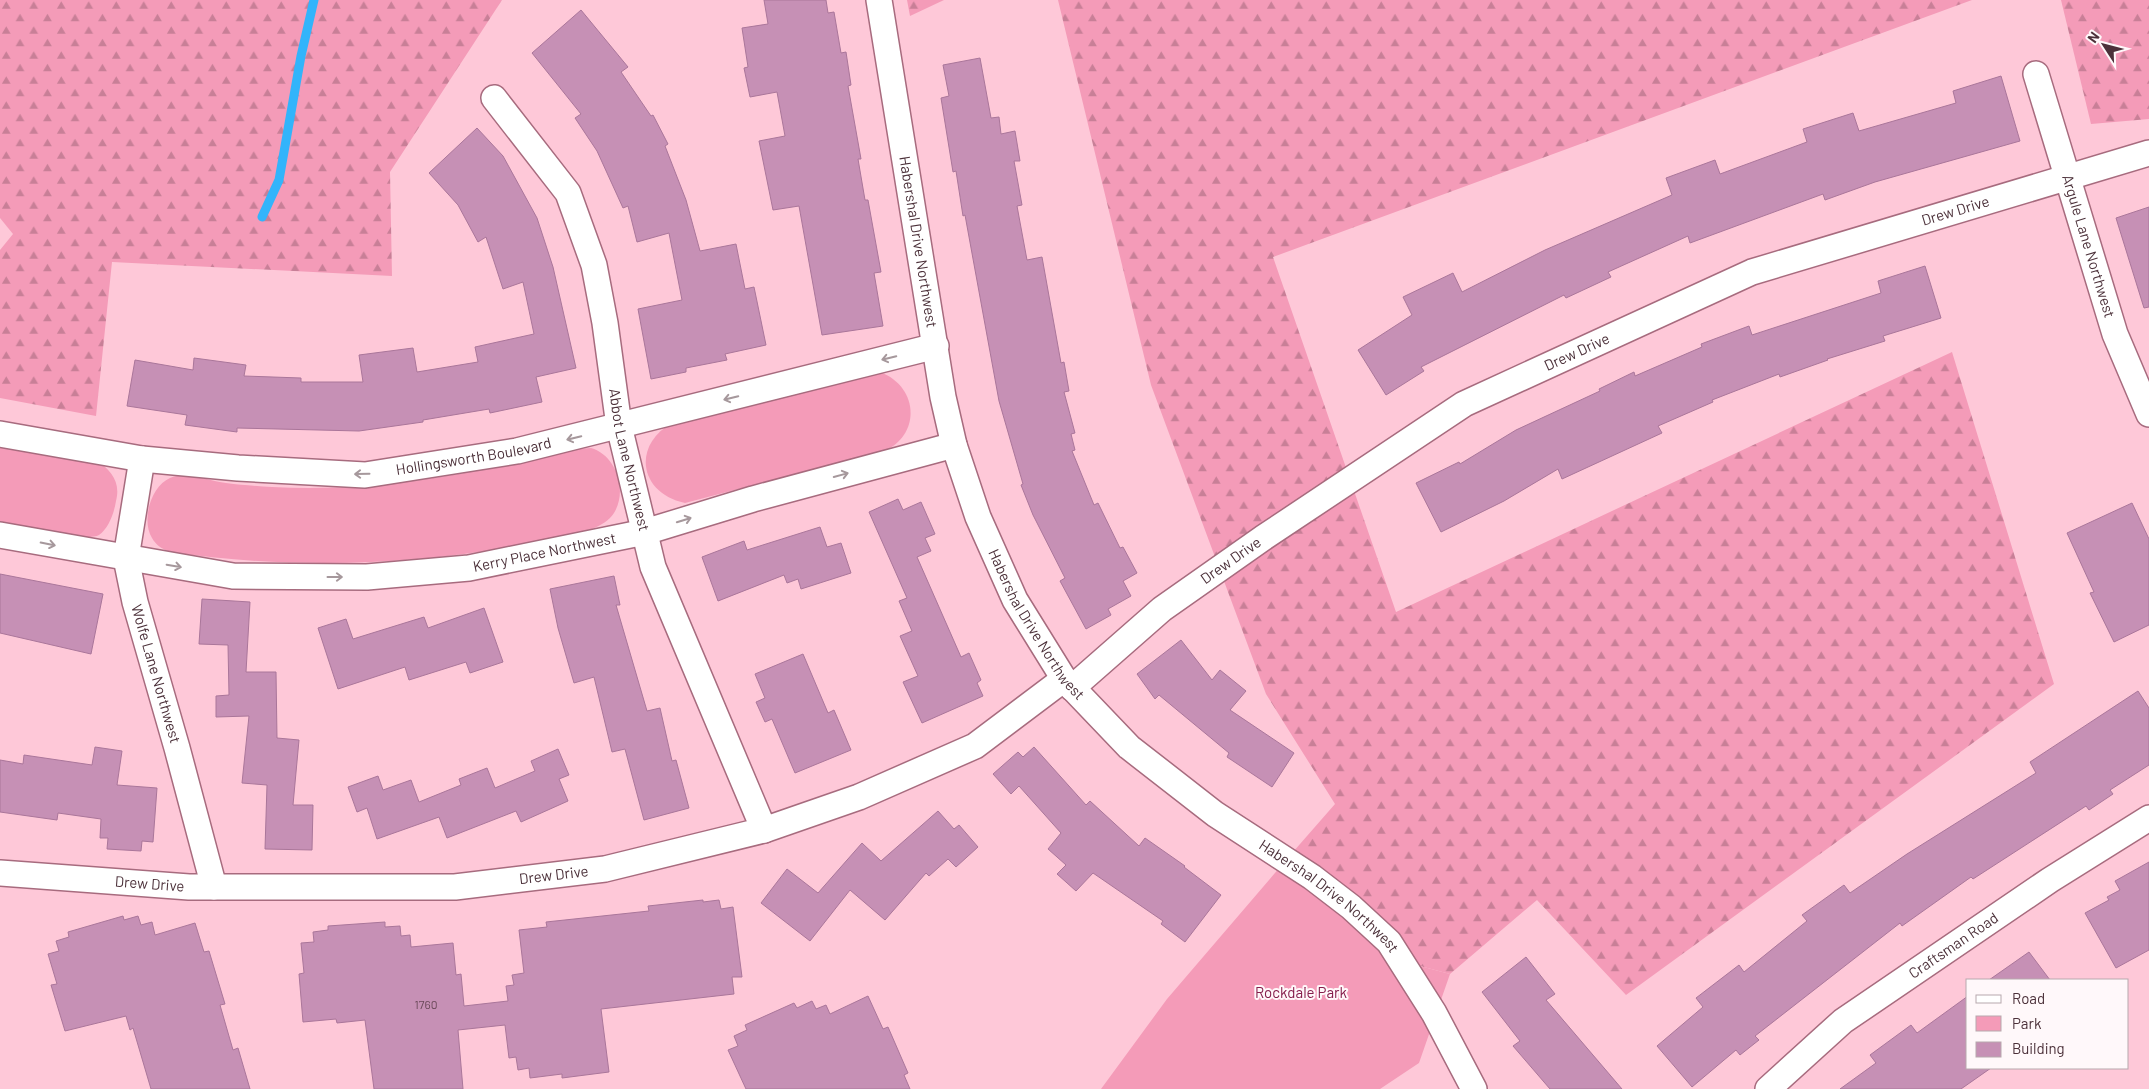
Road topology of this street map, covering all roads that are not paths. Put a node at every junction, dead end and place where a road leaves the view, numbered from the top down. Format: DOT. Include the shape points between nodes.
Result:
graph roads {
  1 [pos="879,0"];
  2 [pos="2036,74"];
  3 [pos="494,98"];
  4 [pos="2149,153"];
  5 [pos="2066,178"];
  6 [pos="936,346"];
  7 [pos="2149,414"];
  8 [pos="619,426"];
  9 [pos="0,434"];
  10 [pos="954,445"];
  11 [pos="142,459"];
  12 [pos="645,532"];
  13 [pos="0,535"];
  14 [pos="126,558"];
  15 [pos="1068,683"];
  16 [pos="2149,818"];
  17 [pos="764,830"];
  18 [pos="0,873"];
  19 [pos="214,887"];
  20 [pos="1474,1089"];
  21 [pos="1768,1089"];
  1 -- 6 [label="street, Habershal Drive Northwest"];
  2 -- 5 [label="street, Argule Lane Northwest"];
  3 -- 8 [label="street, Abbot Lane Northwest" via="568,192 594,265"];
  4 -- 5 [label="street, Drew Drive"];
  5 -- 7 [label="street, Argule Lane Northwest" via="2115,334"];
  5 -- 15 [label="street, Drew Drive" via="1752,272 1464,404 1162,609"];
  6 -- 8 [label="street, Hollingsworth Boulevard, one-way"];
  6 -- 10 [label="street, Habershal Drive Northwest"];
  8 -- 11 [label="street, Hollingsworth Boulevard, one-way" via="517,451 365,475"];
  8 -- 12 [label="street, Abbot Lane Northwest"];
  9 -- 11 [label="street, Hollingsworth Boulevard"];
  12 -- 10 [label="street, Kerry Place Northwest, one-way"];
  10 -- 15 [label="street, Habershal Drive Northwest" via="978,517 1016,600"];
  11 -- 14 [label="street, Wolfe Lane Northwest"];
  14 -- 12 [label="street, Kerry Place Northwest, one-way" via="233,576 367,577 469,568"];
  12 -- 17 [label="street, Abbot Lane Northwest" via="652,567"];
  13 -- 14 [label="street, Kerry Place Northwest, one-way"];
  14 -- 19 [label="street, Wolfe Lane Northwest" via="135,602"];
  15 -- 17 [label="street, Drew Drive" via="975,746 859,797"];
  15 -- 20 [label="street, Habershal Drive Northwest" via="1129,747 1216,814 1312,877 1389,942 1434,1013"];
  16 -- 21 [label="street, Craftsman Road" via="2050,880 1843,1021"];
  17 -- 19 [label="street, Drew Drive" via="605,869 455,887"];
  18 -- 19 [label="street, Drew Drive"];
}
